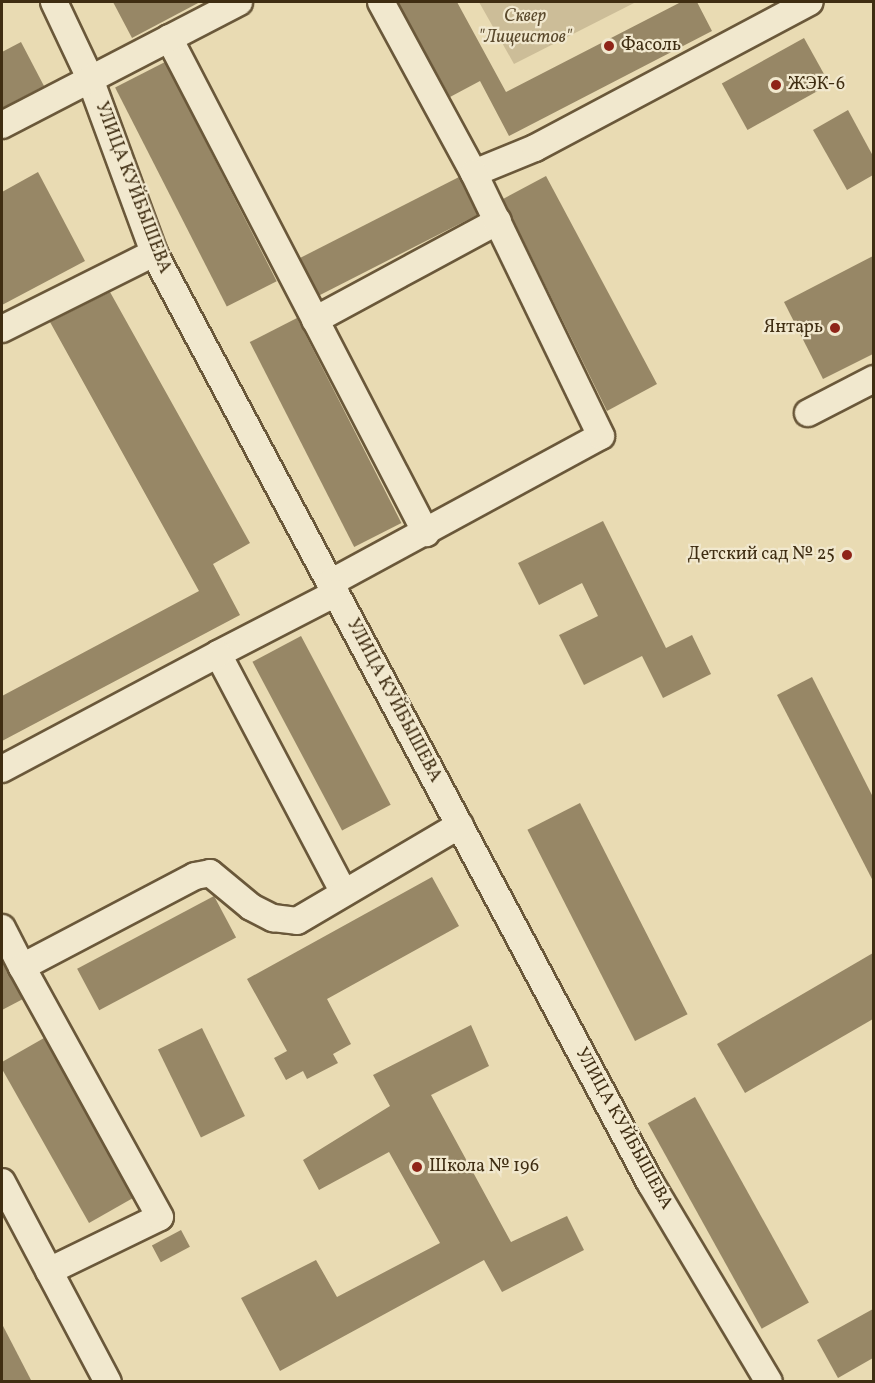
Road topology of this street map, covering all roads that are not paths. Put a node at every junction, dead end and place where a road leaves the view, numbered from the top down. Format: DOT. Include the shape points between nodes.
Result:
graph roads {
  1 [pos="54,2"];
  2 [pos="239,2"];
  3 [pos="381,2"];
  4 [pos="810,2"];
  5 [pos="169,38"];
  6 [pos="89,76"];
  7 [pos="2,125"];
  8 [pos="474,173"];
  9 [pos="498,221"];
  10 [pos="154,253"];
  11 [pos="315,320"];
  12 [pos="2,329"];
  13 [pos="873,379"];
  14 [pos="808,413"];
  15 [pos="426,533"];
  16 [pos="333,588"];
  17 [pos="218,654"];
  18 [pos="2,769"];
  19 [pos="460,825"];
  20 [pos="344,893"];
  21 [pos="2,928"];
  22 [pos="22,967"];
  23 [pos="2,1182"];
  24 [pos="49,1271"];
  25 [pos="108,1382"];
  26 [pos="769,1382"];
  1 -- 6 [label="street, УЛИЦА КУЙБЫШЕВА"];
  2 -- 5 [label="street"];
  3 -- 8 [label="street"];
  4 -- 8 [label="street" via="535,148"];
  5 -- 6 [label="street"];
  5 -- 11 [label="street"];
  6 -- 7 [label="street"];
  6 -- 10 [label="street, УЛИЦА КУЙБЫШЕВА"];
  8 -- 9 [label="street"];
  9 -- 11 [label="street"];
  9 -- 15 [label="street" via="601,436"];
  10 -- 12 [label="street"];
  10 -- 16 [label="street, УЛИЦА КУЙБЫШЕВА"];
  11 -- 15 [label="street"];
  13 -- 14 [label="street"];
  15 -- 16 [label="street"];
  16 -- 17 [label="street"];
  16 -- 19 [label="street, УЛИЦА КУЙБЫШЕВА"];
  17 -- 18 [label="street"];
  17 -- 20 [label="street"];
  19 -- 20 [label="street"];
  19 -- 26 [label="street, УЛИЦА КУЙБЫШЕВА" via="651,1184"];
  20 -- 22 [label="street" via="297,921 273,918 251,907 210,873 195,876"];
  21 -- 22 [label="street"];
  22 -- 24 [label="street" via="160,1217"];
  23 -- 24 [label="street"];
  24 -- 25 [label="street"];
}
